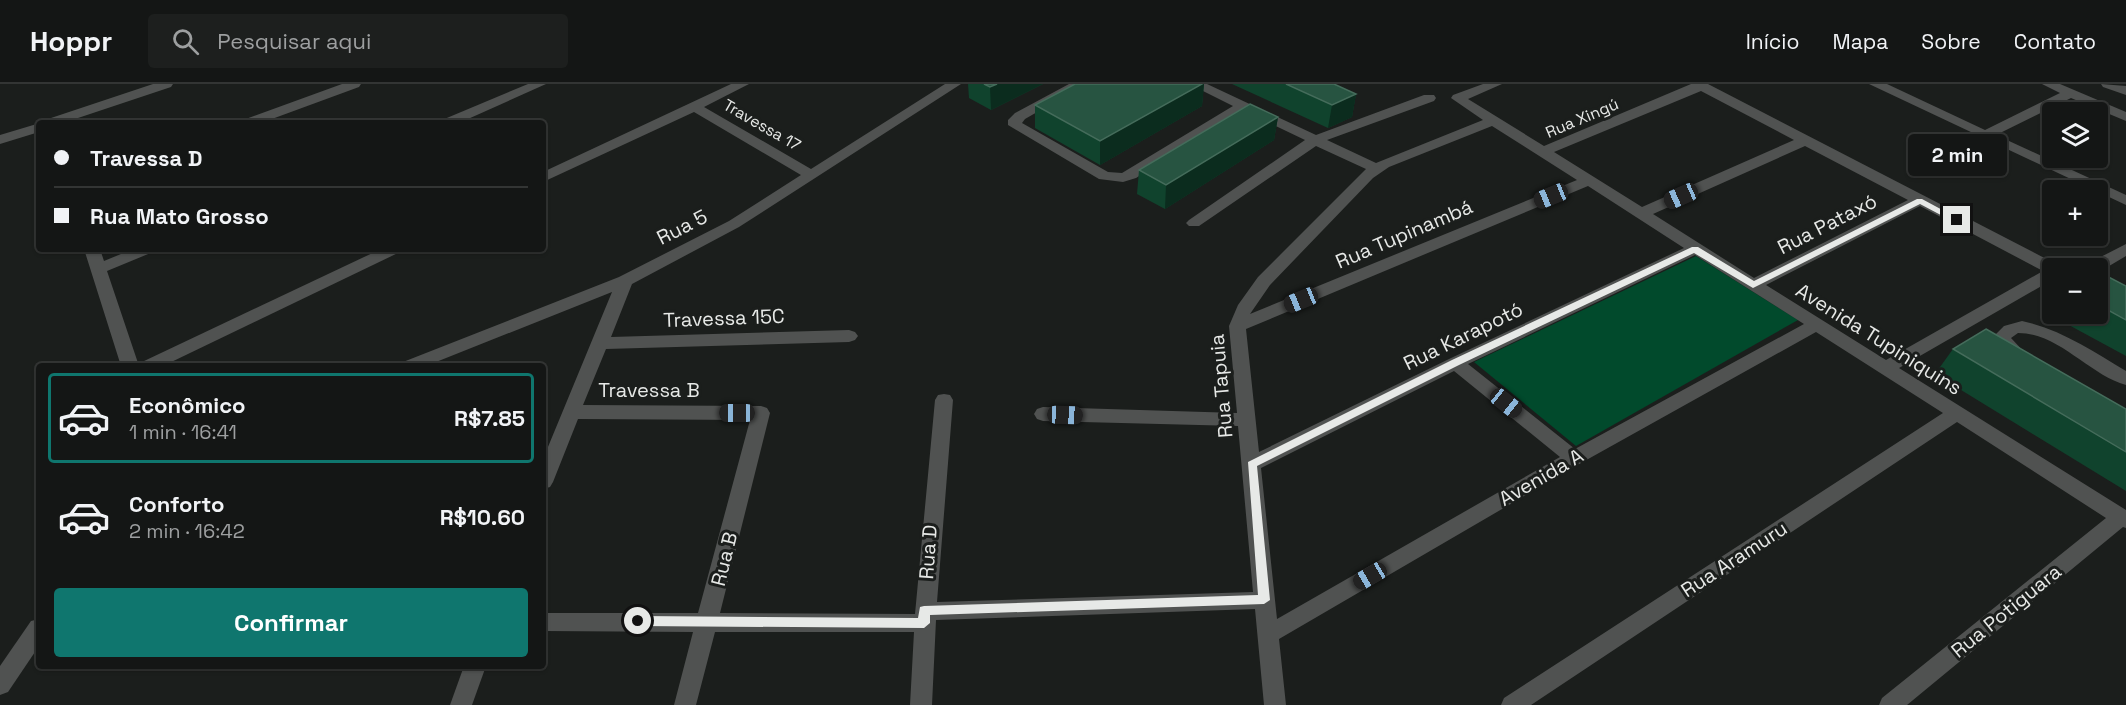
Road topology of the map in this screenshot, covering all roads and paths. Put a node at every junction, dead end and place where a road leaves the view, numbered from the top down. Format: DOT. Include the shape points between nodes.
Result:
graph roads {
  1 [pos="166,84"];
  2 [pos="354,84"];
  3 [pos="539,84"];
  4 [pos="742,84"];
  5 [pos="954,84"];
  6 [pos="1079,84"];
  7 [pos="1196,84"];
  8 [pos="1495,84"];
  9 [pos="1876,84"];
  10 [pos="2050,84"];
  11 [pos="2108,84"];
  12 [pos="1699,85"];
  13 [pos="2126,91"];
  14 [pos="2071,93"];
  15 [pos="1429,98"];
  16 [pos="1243,106"];
  17 [pos="695,107"];
  18 [pos="2126,117"];
  19 [pos="59,120"];
  20 [pos="256,120"];
  21 [pos="454,120"];
  22 [pos="1492,121"];
  23 [pos="36,128"];
  24 [pos="1985,135"];
  25 [pos="0,140"];
  26 [pos="1315,140"];
  27 [pos="1806,140"];
  28 [pos="1542,152"];
  29 [pos="1373,167"];
  30 [pos="811,174"];
  31 [pos="546,177"];
  32 [pos="1588,181"];
  33 [pos="1920,200"];
  34 [pos="2126,201"];
  35 [pos="1640,214"];
  36 [pos="1194,223"];
  37 [pos="1695,249"];
  38 [pos="2126,249"];
  39 [pos="93,252"];
  40 [pos="140,252"];
  41 [pos="388,252"];
  42 [pos="2108,259"];
  43 [pos="2042,267"];
  44 [pos="99,269"];
  45 [pos="2042,278"];
  46 [pos="625,281"];
  47 [pos="1753,285"];
  48 [pos="1816,325"];
  49 [pos="1237,326"];
  50 [pos="849,336"];
  51 [pos="600,343"];
  52 [pos="129,363"];
  53 [pos="154,363"];
  54 [pos="417,363"];
  55 [pos="1455,363"];
  56 [pos="2037,366"];
  57 [pos="1886,368"];
  58 [pos="2126,379"];
  59 [pos="944,400"];
  60 [pos="573,412"];
  61 [pos="761,413"];
  62 [pos="1957,413"];
  63 [pos="1042,414"];
  64 [pos="1246,420"];
  65 [pos="1574,458"];
  66 [pos="1251,464"];
  67 [pos="546,473"];
  68 [pos="2124,518"];
  69 [pos="1264,600"];
  70 [pos="924,617"];
  71 [pos="708,621"];
  72 [pos="546,622"];
  73 [pos="36,634"];
  74 [pos="1268,635"];
  75 [pos="474,669"];
  76 [pos="2,676"];
  77 [pos="461,705"];
  78 [pos="686,705"];
  79 [pos="921,705"];
  80 [pos="1275,705"];
  81 [pos="1512,705"];
  82 [pos="1890,705"];
  1 -- 19 [label="street"];
  2 -- 20 [label="street"];
  3 -- 21 [label="street"];
  4 -- 17 [label="street"];
  5 -- 30 [label="street, Rua 5"];
  6 -- 16 [label="street" via="1020,116 1015,125 1113,178 1131,175"];
  7 -- 16 [label="street"];
  8 -- 22 [label="street, Avenida Tupiniquins" via="1458,98"];
  9 -- 24 [label="street"];
  10 -- 14 [label="street"];
  11 -- 13 [label="street"];
  12 -- 27 [label="street"];
  12 -- 28 [label="street, Rua Xingú"];
  14 -- 18 [label="street"];
  14 -- 24 [label="street"];
  15 -- 26 [label="street"];
  16 -- 26 [label="street"];
  17 -- 30 [label="street, Travessa 17"];
  17 -- 31 [label="street"];
  22 -- 28 [label="street, Avenida Tupiniquins"];
  22 -- 29 [label="street, Rua Tapuia"];
  23 -- 25 [label="street"];
  24 -- 34 [label="street"];
  26 -- 29 [label="street"];
  26 -- 36 [label="street"];
  27 -- 33 [label="street"];
  27 -- 35 [label="street"];
  28 -- 32 [label="street, Avenida Tupiniquins"];
  29 -- 49 [label="street, Rua Tapuia" via="1264,281"];
  30 -- 46 [label="street, Rua 5" via="735,224"];
  32 -- 35 [label="street, Avenida Tupiniquins"];
  32 -- 49 [label="street, Rua Tupinambá"];
  33 -- 43 [label="street"];
  33 -- 47 [label="street, Rua Pataxó"];
  35 -- 37 [label="street, Avenida Tupiniquins"];
  37 -- 47 [label="street, Avenida Tupiniquins"];
  37 -- 55 [label="street, Rua Karapotó"];
  38 -- 42 [label="street"];
  39 -- 44 [label="street"];
  40 -- 44 [label="street"];
  41 -- 53 [label="street"];
  44 -- 52 [label="street"];
  45 -- 57 [label="street"];
  46 -- 51 [label="street"];
  46 -- 54 [label="street, Rua 5"];
  47 -- 48 [label="street, Avenida Tupiniquins"];
  48 -- 57 [label="street, Avenida Tupiniquins"];
  48 -- 65 [label="street, Avenida A"];
  49 -- 64 [label="street, Rua Tapuia"];
  50 -- 51 [label="street, Travessa 15C"];
  51 -- 60 [label="street"];
  55 -- 65 [label="street"];
  55 -- 66 [label="street, Rua Karapotó"];
  56 -- 58 [label="street" via="2005,345 2002,337 2007,331 2023,327 2041,332"];
  57 -- 62 [label="street, Avenida Tupiniquins"];
  59 -- 70 [label="street, Rua D"];
  60 -- 61 [label="street, Travessa B"];
  60 -- 67 [label="street"];
  61 -- 71 [label="street, Rua B"];
  62 -- 68 [label="street, Avenida Tupiniquins"];
  62 -- 81 [label="street, Rua Aramuru"];
  63 -- 64 [label="street"];
  64 -- 66 [label="street, Rua Tapuia"];
  65 -- 74 [label="street, Avenida A"];
  66 -- 69 [label="street, Rua Tapuia"];
  68 -- 82 [label="street, Rua Potiguara"];
  69 -- 70 [label="street"];
  69 -- 74 [label="street, Rua Tapuia"];
  70 -- 71 [label="street"];
  70 -- 79 [label="street, Rua D"];
  71 -- 72 [label="street"];
  71 -- 78 [label="street, Rua B"];
  73 -- 76 [label="street"];
  74 -- 80 [label="street, Rua Tapuia"];
  75 -- 77 [label="street"];
}
